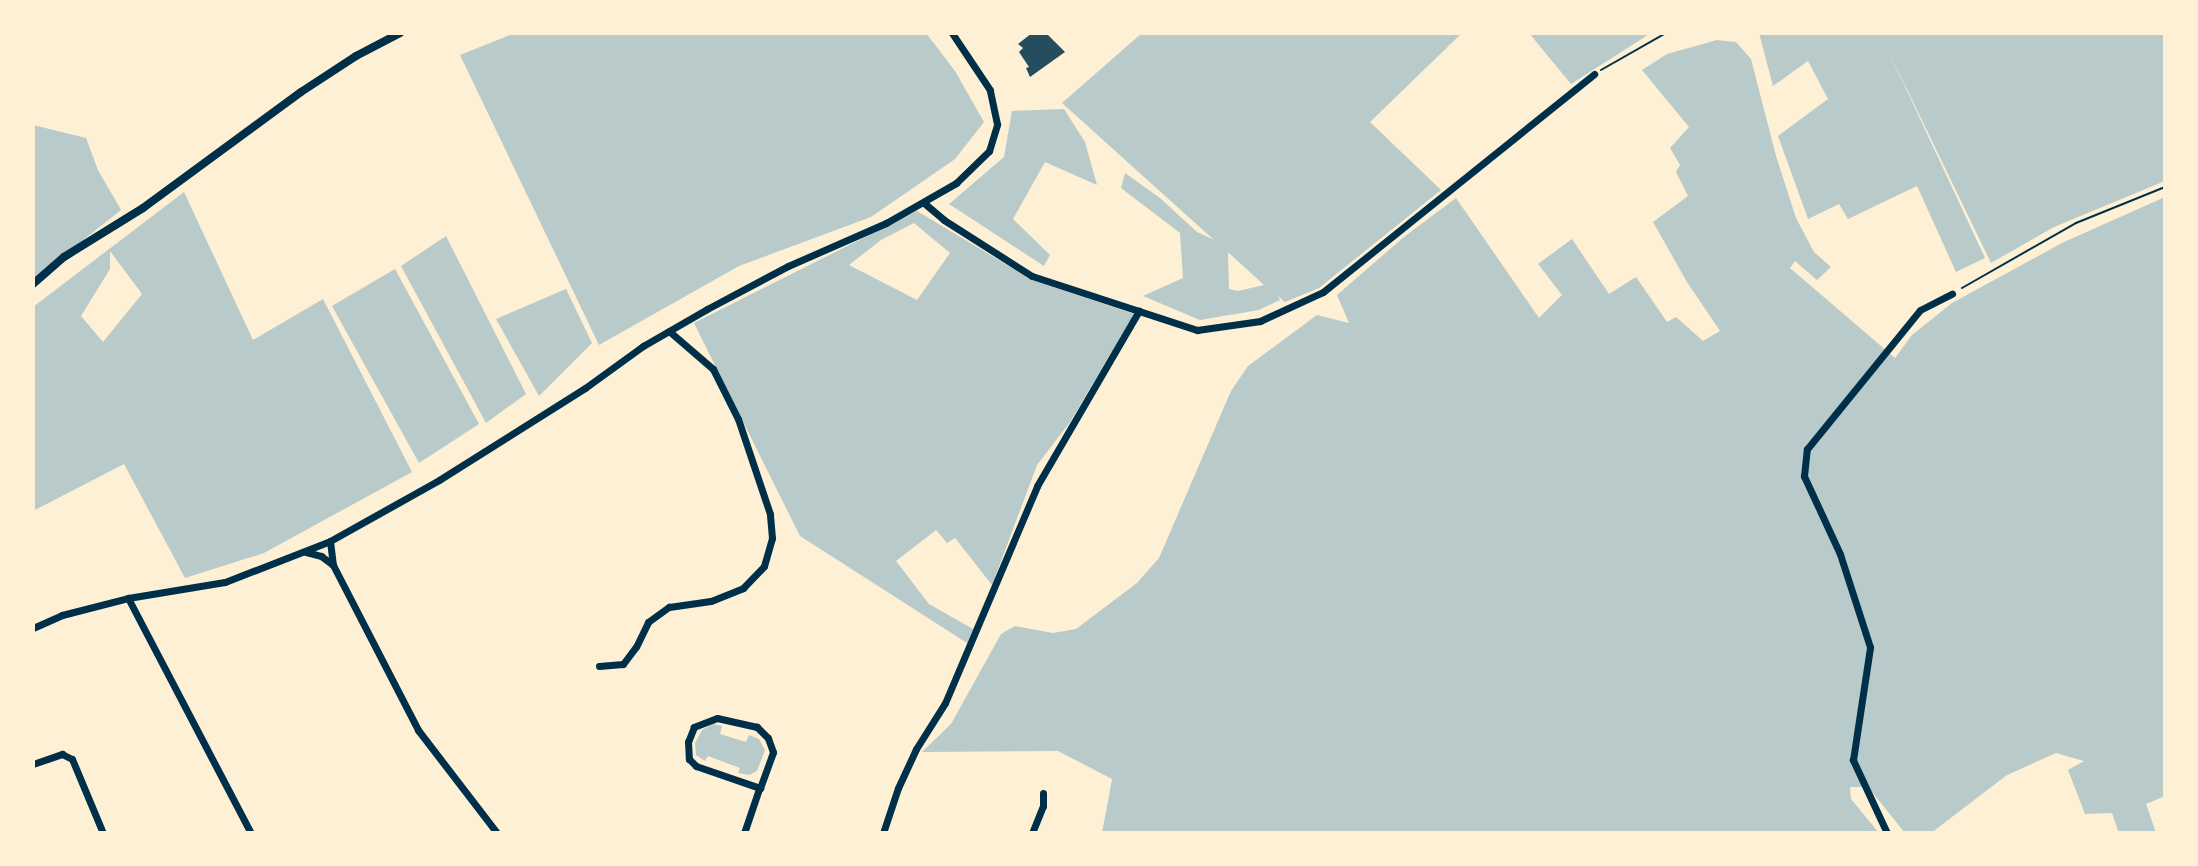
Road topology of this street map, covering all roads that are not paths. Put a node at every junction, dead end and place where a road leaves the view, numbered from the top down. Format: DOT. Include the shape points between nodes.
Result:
graph roads {
  1 [pos="400,33"];
  2 [pos="952,33"];
  3 [pos="1594,74"];
  4 [pos="924,203"];
  5 [pos="33,284"];
  6 [pos="1952,294"];
  7 [pos="1139,311"];
  8 [pos="669,331"];
  9 [pos="330,541"];
  10 [pos="305,552"];
  11 [pos="334,565"];
  12 [pos="128,598"];
  13 [pos="33,628"];
  14 [pos="599,666"];
  15 [pos="33,764"];
  16 [pos="760,788"];
  17 [pos="1043,793"];
  18 [pos="103,833"];
  19 [pos="251,833"];
  20 [pos="497,833"];
  21 [pos="744,833"];
  22 [pos="883,833"];
  23 [pos="1032,833"];
  24 [pos="1887,833"];
  1 -- 5 [label="street" via="301,92 143,208 64,257"];
  2 -- 4 [label="street" via="990,90 997,124 989,151 956,183"];
  3 -- 7 [label="street" via="1323,292 1260,321 1197,330"];
  4 -- 7 [label="street" via="1032,276"];
  4 -- 8 [label="street" via="788,266"];
  6 -- 24 [label="street" via="1920,310 1807,449 1804,476 1840,554 1870,647 1853,760"];
  7 -- 22 [label="street" via="1037,486 945,703 898,788"];
  8 -- 9 [label="street" via="451,473"];
  8 -- 14 [label="street" via="713,369 738,419 770,514 772,538 764,566 743,588 711,601 668,607 648,622 623,664"];
  9 -- 10 [label="street"];
  9 -- 11 [label="street"];
  10 -- 11 [label="street"];
  10 -- 12 [label="street" via="225,582"];
  11 -- 20 [label="street" via="418,730"];
  12 -- 13 [label="street" via="62,615"];
  12 -- 19 [label="street"];
  15 -- 18 [label="street" via="62,754 72,759"];
  16 -- 16 [label="street" via="773,752 757,727 717,718 694,727 688,742 689,759 696,766"];
  16 -- 21 [label="street"];
  17 -- 23 [label="street"];
}
